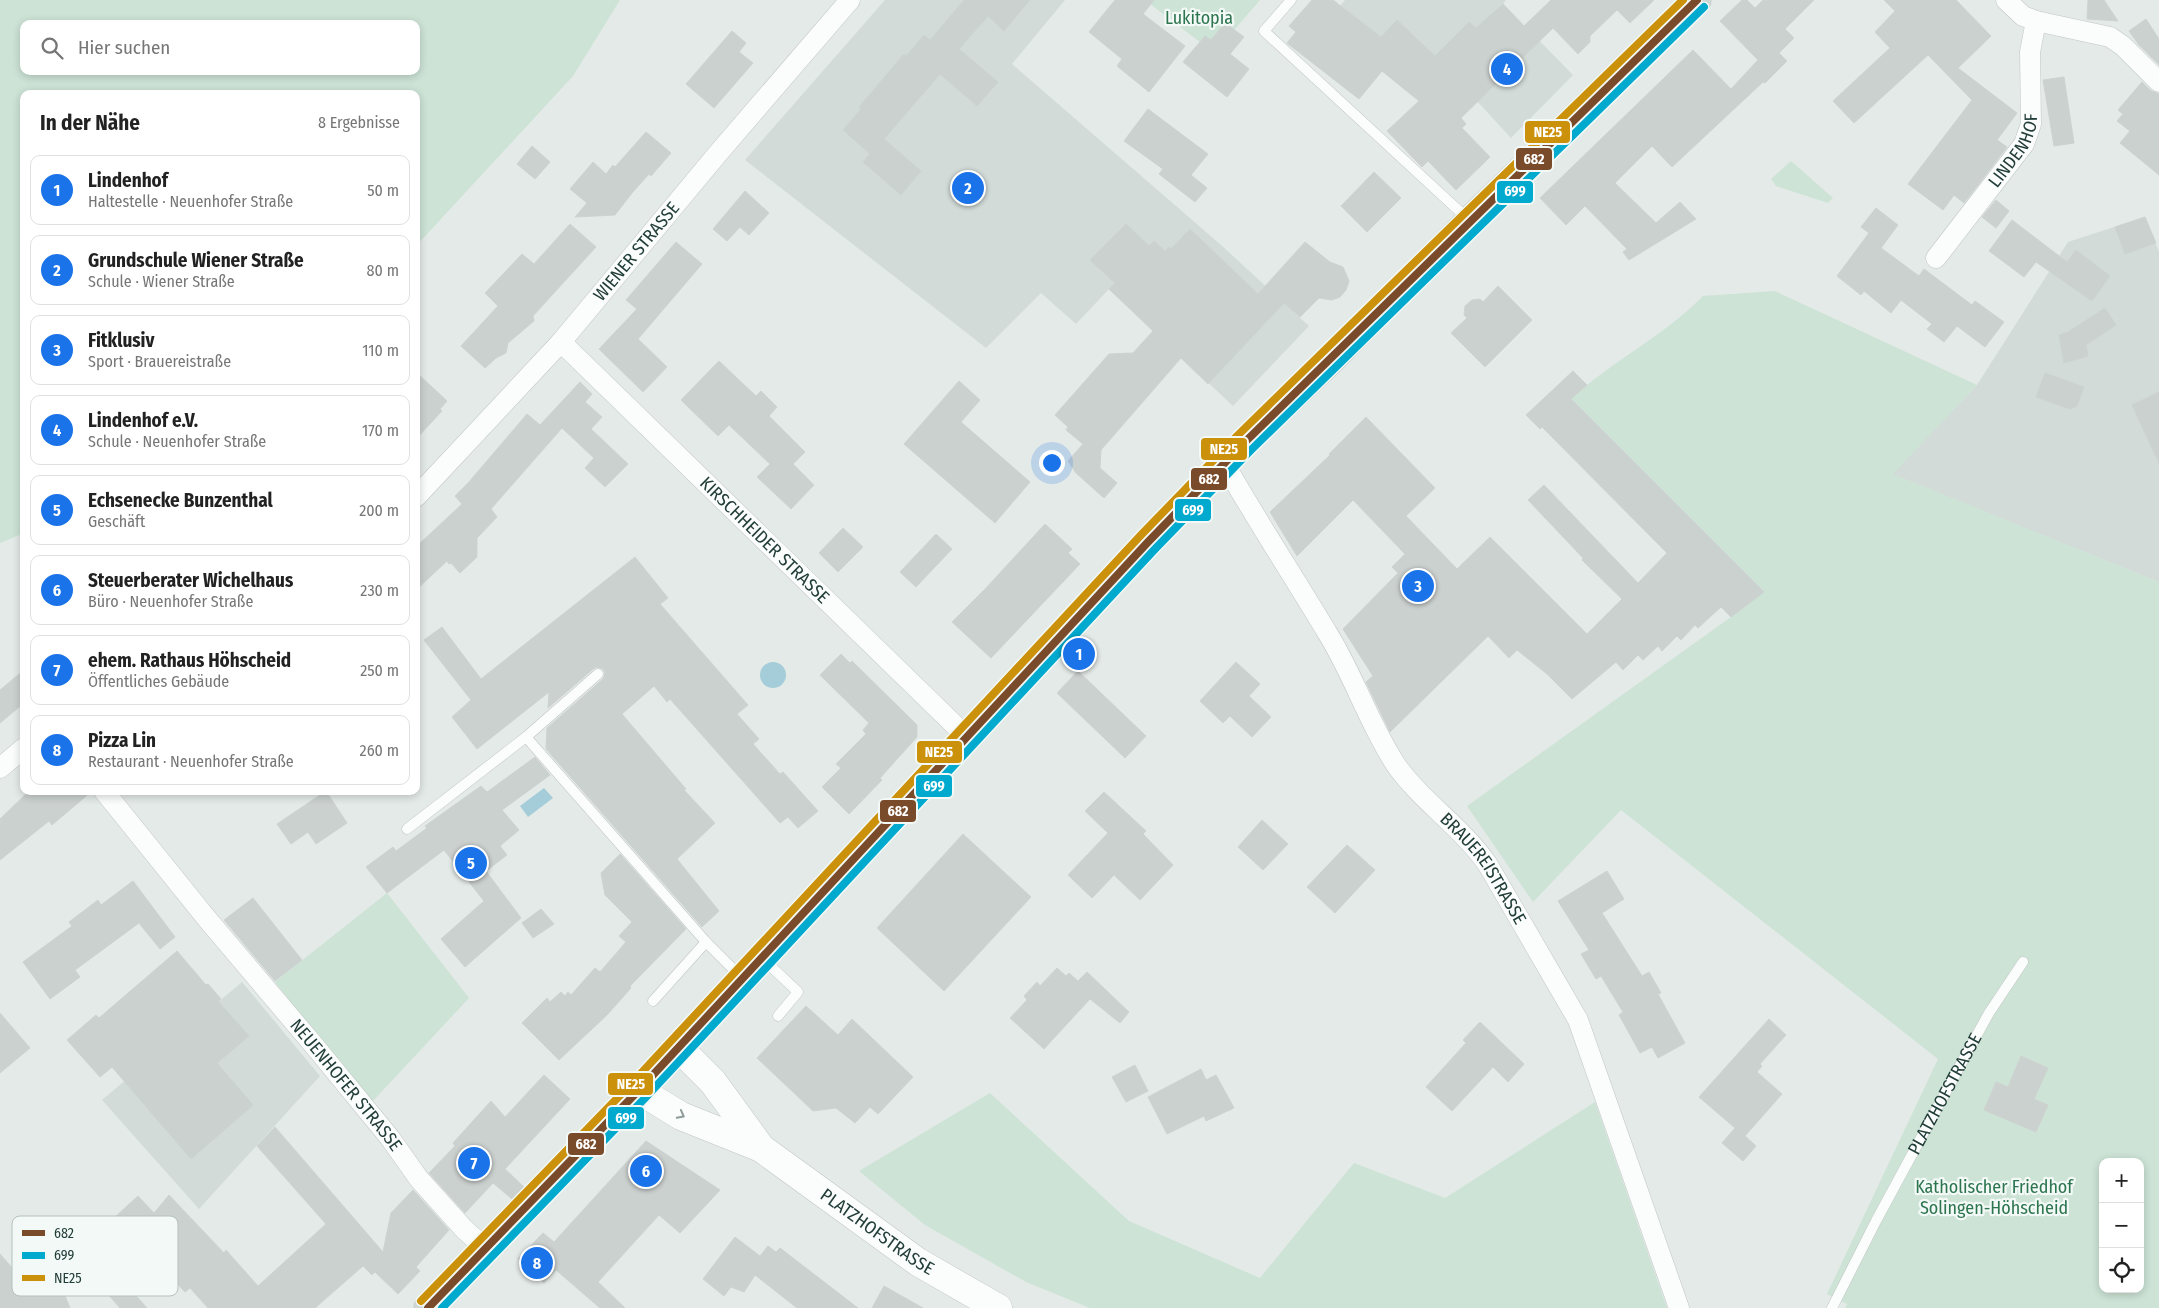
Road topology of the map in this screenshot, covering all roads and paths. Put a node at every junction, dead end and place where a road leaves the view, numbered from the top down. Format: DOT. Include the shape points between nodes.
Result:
graph roads {
  1 [pos="850,0"];
  2 [pos="1291,0"];
  3 [pos="1697,0"];
  4 [pos="2006,0"];
  5 [pos="2036,21"];
  6 [pos="2159,82"];
  7 [pos="1470,220"];
  8 [pos="1936,258"];
  9 [pos="561,342"];
  10 [pos="1224,463"];
  11 [pos="420,493"];
  12 [pos="598,674"];
  13 [pos="526,737"];
  14 [pos="967,737"];
  15 [pos="20,751"];
  16 [pos="0,768"];
  17 [pos="107,795"];
  18 [pos="407,829"];
  19 [pos="706,942"];
  20 [pos="761,957"];
  21 [pos="2023,962"];
  22 [pos="742,978"];
  23 [pos="653,1001"];
  24 [pos="778,1016"];
  25 [pos="678,1047"];
  26 [pos="639,1090"];
  27 [pos="761,1148"];
  28 [pos="486,1249"];
  29 [pos="428,1308"];
  30 [pos="998,1308"];
  31 [pos="1679,1308"];
  32 [pos="1832,1308"];
  1 -- 9 [label="street, WIENER STRASSE"];
  2 -- 7 [label="lane" via="1264,31"];
  3 -- 7 [label="main road"];
  4 -- 5 [label="street" via="2023,16"];
  5 -- 6 [label="street" via="2110,37"];
  5 -- 8 [label="street, LINDENHOF" via="2030,52 2031,124 2024,144"];
  7 -- 10 [label="main road"];
  9 -- 11 [label="street, WIENER STRASSE"];
  9 -- 14 [label="street, KIRSCHHEIDER STRASSE"];
  10 -- 14 [label="main road"];
  10 -- 31 [label="street, BRAUEREISTRASSE" via="1328,634 1397,765 1415,788 1474,845 1578,1020"];
  12 -- 13 [label="lane"];
  13 -- 18 [label="lane"];
  13 -- 19 [label="lane"];
  14 -- 20 [label="main road"];
  15 -- 16 [label="street"];
  17 -- 28 [label="street, NEUENHOFER STRASSE" via="390,1138 419,1179"];
  19 -- 22 [label="lane"];
  19 -- 23 [label="lane"];
  20 -- 22 [label="main road"];
  20 -- 24 [label="lane" via="798,992"];
  21 -- 32 [label="lane, PLATZHOFSTRASSE" via="1976,1035"];
  22 -- 25 [label="main road"];
  25 -- 26 [label="main road"];
  25 -- 27 [label="main road, PLATZHOFSTRASSE" via="713,1082"];
  26 -- 27 [label="main road, PLATZHOFSTRASSE, one-way" via="681,1116"];
  26 -- 28 [label="main road"];
  27 -- 30 [label="main road, PLATZHOFSTRASSE" via="918,1262"];
  28 -- 29 [label="main road"];
}
